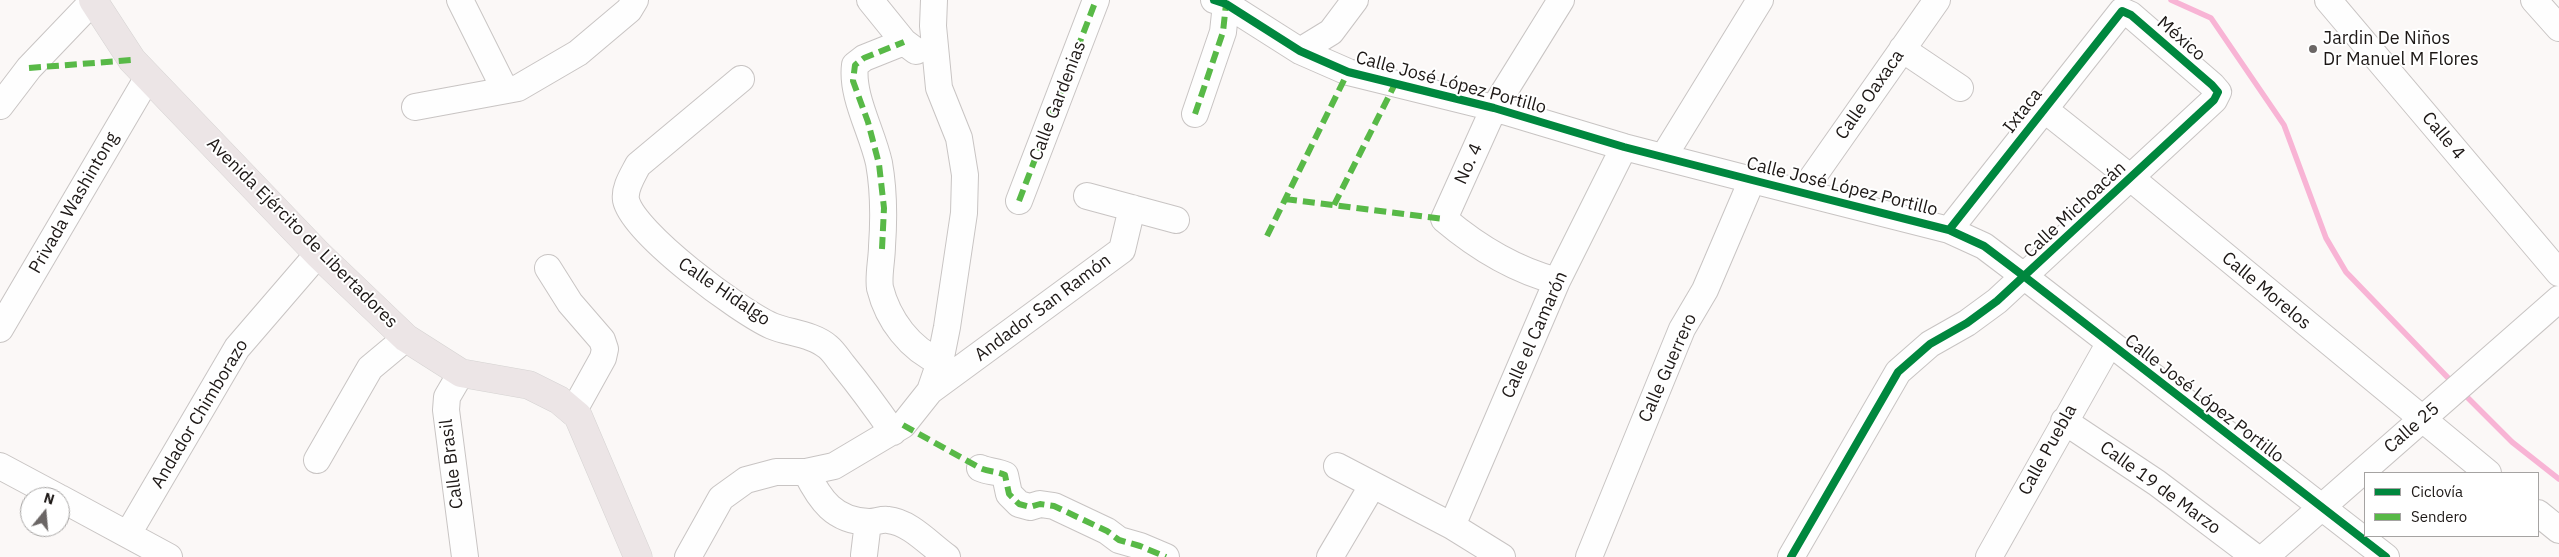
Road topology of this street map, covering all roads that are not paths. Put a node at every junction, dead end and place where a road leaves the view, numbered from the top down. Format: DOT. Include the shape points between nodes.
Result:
graph roads {
  1 [pos="94,0"];
  2 [pos="460,0"];
  3 [pos="635,0"];
  4 [pos="870,0"];
  5 [pos="934,0"];
  6 [pos="1096,0"];
  7 [pos="1355,0"];
  8 [pos="1561,0"];
  9 [pos="1760,0"];
  10 [pos="1937,0"];
  11 [pos="2534,0"];
  12 [pos="1223,2"];
  13 [pos="2337,3"];
  14 [pos="2122,11"];
  15 [pos="2559,28"];
  16 [pos="904,42"];
  17 [pos="1902,49"];
  18 [pos="1300,51"];
  19 [pos="936,65"];
  20 [pos="29,68"];
  21 [pos="0,72"];
  22 [pos="148,77"];
  23 [pos="742,80"];
  24 [pos="1960,88"];
  25 [pos="505,90"];
  26 [pos="2218,92"];
  27 [pos="0,106"];
  28 [pos="415,107"];
  29 [pos="1494,108"];
  30 [pos="2044,109"];
  31 [pos="1195,114"];
  32 [pos="1624,147"];
  33 [pos="1664,156"];
  34 [pos="2132,178"];
  35 [pos="1752,180"];
  36 [pos="1803,191"];
  37 [pos="1086,196"];
  38 [pos="1019,201"];
  39 [pos="1132,208"];
  40 [pos="1176,220"];
  41 [pos="1949,230"];
  42 [pos="318,254"];
  43 [pos="548,268"];
  44 [pos="2559,273"];
  45 [pos="2025,277"];
  46 [pos="1557,281"];
  47 [pos="2559,299"];
  48 [pos="0,329"];
  49 [pos="406,338"];
  50 [pos="2108,344"];
  51 [pos="940,362"];
  52 [pos="461,373"];
  53 [pos="930,391"];
  54 [pos="573,412"];
  55 [pos="2430,412"];
  56 [pos="2064,421"];
  57 [pos="893,432"];
  58 [pos="317,460"];
  59 [pos="0,466"];
  60 [pos="1337,466"];
  61 [pos="980,468"];
  62 [pos="806,472"];
  63 [pos="2487,472"];
  64 [pos="1372,486"];
  65 [pos="40,487"];
  66 [pos="70,503"];
  67 [pos="2321,508"];
  68 [pos="2539,514"];
  69 [pos="868,522"];
  70 [pos="1452,526"];
  71 [pos="2559,530"];
  72 [pos="149,549"];
  73 [pos="864,554"];
  74 [pos="465,557"];
  75 [pos="638,557"];
  76 [pos="688,557"];
  77 [pos="947,557"];
  78 [pos="1166,557"];
  79 [pos="1330,557"];
  80 [pos="1502,557"];
  81 [pos="1589,557"];
  82 [pos="1791,557"];
  83 [pos="1989,557"];
  84 [pos="2255,557"];
  85 [pos="2265,557"];
  86 [pos="2386,557"];
  1 -- 20 [label="street"];
  1 -- 22 [label="main road, Avenida Ejército de Libertadores" via="132,60"];
  2 -- 25 [label="street"];
  3 -- 25 [label="street" via="629,10 578,53 518,88"];
  4 -- 16 [label="street"];
  5 -- 19 [label="street"];
  6 -- 38 [label="street, Calle Gardenias"];
  7 -- 18 [label="street" via="1331,32"];
  8 -- 29 [label="street, No. 4"];
  9 -- 33 [label="street"];
  10 -- 17 [label="street, Calle Oaxaca"];
  11 -- 15 [label="street"];
  12 -- 18 [label="street, Calle José López Portillo"];
  12 -- 31 [label="street" via="1223,32"];
  13 -- 44 [label="street, Calle 4"];
  14 -- 26 [label="street, México"];
  14 -- 30 [label="street, Ixtaca"];
  16 -- 19 [label="street"];
  16 -- 51 [label="street" via="864,58 855,65 853,81 879,164 884,208 880,287 890,311 912,345 925,356"];
  17 -- 24 [label="street"];
  17 -- 36 [label="street, Calle Oaxaca"];
  18 -- 29 [label="street, Calle José López Portillo" via="1348,72"];
  19 -- 51 [label="street" via="939,88 959,138 965,175 964,213"];
  20 -- 21 [label="street"];
  20 -- 27 [label="street"];
  22 -- 42 [label="main road, Avenida Ejército de Libertadores"];
  22 -- 48 [label="street, Privada Washintong"];
  23 -- 57 [label="street, Calle Hidalgo" via="638,165 628,184 626,200 639,222 672,258 753,315 828,347"];
  25 -- 28 [label="street"];
  26 -- 34 [label="street, Calle Michoacán" via="2214,100"];
  29 -- 32 [label="street, Calle José López Portillo"];
  29 -- 46 [label="street, No. 4" via="1444,219 1471,241 1508,262"];
  30 -- 34 [label="street, Calle Morelos"];
  30 -- 41 [label="street, Ixtaca"];
  32 -- 33 [label="street, Calle José López Portillo"];
  32 -- 46 [label="street, Calle el Camarón"];
  33 -- 35 [label="street, Calle José López Portillo"];
  34 -- 45 [label="street, Calle Michoacán"];
  34 -- 55 [label="street, Calle Morelos"];
  35 -- 36 [label="street, Calle José López Portillo"];
  35 -- 81 [label="street, Calle Guerrero" via="1705,290 1682,329"];
  36 -- 41 [label="street, Calle José López Portillo"];
  37 -- 39 [label="street"];
  39 -- 40 [label="street"];
  39 -- 53 [label="street, Andador San Ramón" via="1122,250"];
  41 -- 45 [label="street, Calle José López Portillo" via="1984,246"];
  42 -- 49 [label="main road, Avenida Ejército de Libertadores"];
  42 -- 72 [label="street, Andador Chimborazo" via="237,348"];
  43 -- 54 [label="street" via="570,303 602,340 605,349"];
  45 -- 50 [label="street, Calle José López Portillo"];
  45 -- 82 [label="street, Calle Michoacán" via="1967,323 1930,344 1898,372"];
  46 -- 70 [label="street, Calle el Camarón"];
  47 -- 55 [label="street, Calle 25"];
  49 -- 52 [label="main road, Avenida Ejército de Libertadores"];
  49 -- 58 [label="street" via="370,368"];
  50 -- 56 [label="street, Calle Puebla"];
  50 -- 67 [label="street, Calle José López Portillo"];
  51 -- 53 [label="street"];
  52 -- 54 [label="main road, Avenida Ejército de Libertadores" via="529,386 559,400"];
  52 -- 74 [label="street, Calle Brasil" via="448,397 446,410"];
  53 -- 57 [label="street" via="903,425"];
  54 -- 75 [label="main road, Avenida Ejército de Libertadores" via="589,439"];
  55 -- 63 [label="street, Calle Morelos"];
  55 -- 67 [label="street, Calle 25"];
  56 -- 83 [label="street, Calle Puebla"];
  56 -- 84 [label="street, Calle 19 de Marzo" via="2157,483"];
  57 -- 62 [label="street" via="834,466"];
  59 -- 65 [label="street"];
  60 -- 64 [label="street"];
  61 -- 78 [label="street" via="1005,475 1009,494 1019,504 1054,506 1107,531 1118,540"];
  62 -- 69 [label="street" via="818,496 835,513"];
  62 -- 76 [label="street" via="776,472 746,480 721,498"];
  64 -- 70 [label="street"];
  64 -- 79 [label="street"];
  66 -- 72 [label="street"];
  67 -- 85 [label="street, Calle 25"];
  67 -- 86 [label="street, Calle José López Portillo"];
  68 -- 71 [label="street"];
  69 -- 73 [label="street"];
  69 -- 77 [label="street" via="888,520 907,527"];
  70 -- 80 [label="street"];
}
